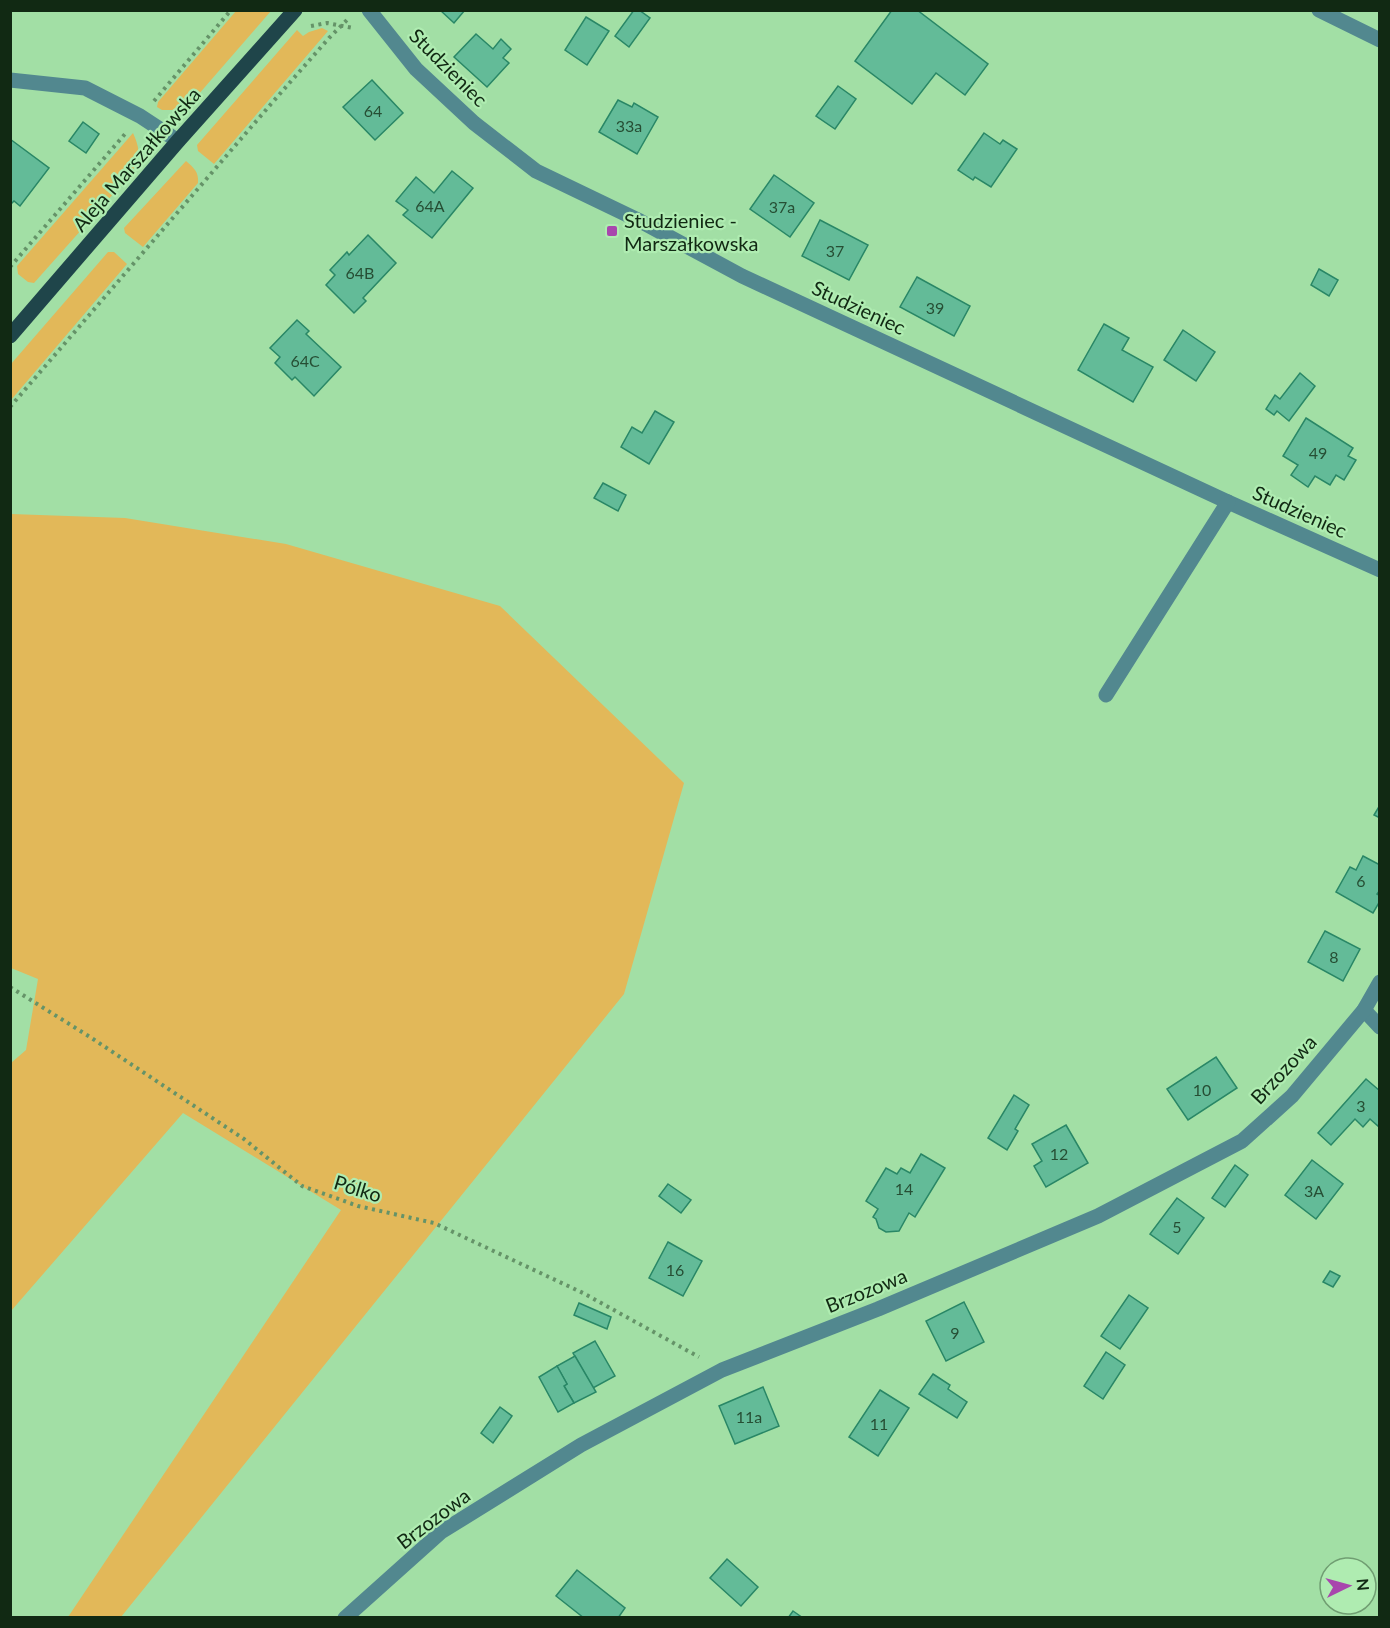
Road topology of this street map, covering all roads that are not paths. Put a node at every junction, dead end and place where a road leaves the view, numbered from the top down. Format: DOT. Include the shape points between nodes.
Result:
graph roads {
  1 [pos="1319,10"];
  2 [pos="294,11"];
  3 [pos="365,11"];
  4 [pos="1380,40"];
  5 [pos="10,81"];
  6 [pos="178,141"];
  7 [pos="10,336"];
  8 [pos="1228,502"];
  9 [pos="1380,570"];
  10 [pos="1106,695"];
  11 [pos="1380,982"];
  12 [pos="1364,1010"];
  13 [pos="1380,1027"];
  14 [pos="345,1617"];
  1 -- 4 [label="street"];
  2 -- 6 [label="main road, Aleja Marszałkowska"];
  3 -- 8 [label="street, Studzieniec" via="416,69 474,123 536,171 742,276"];
  5 -- 6 [label="street" via="85,88"];
  6 -- 7 [label="main road, Aleja Marszałkowska"];
  8 -- 9 [label="street, Studzieniec"];
  8 -- 10 [label="street"];
  11 -- 12 [label="street, Brzozowa"];
  12 -- 13 [label="street"];
  12 -- 14 [label="street, Brzozowa" via="1292,1096 1242,1141 1098,1216 722,1370 581,1445 441,1532"];
}
